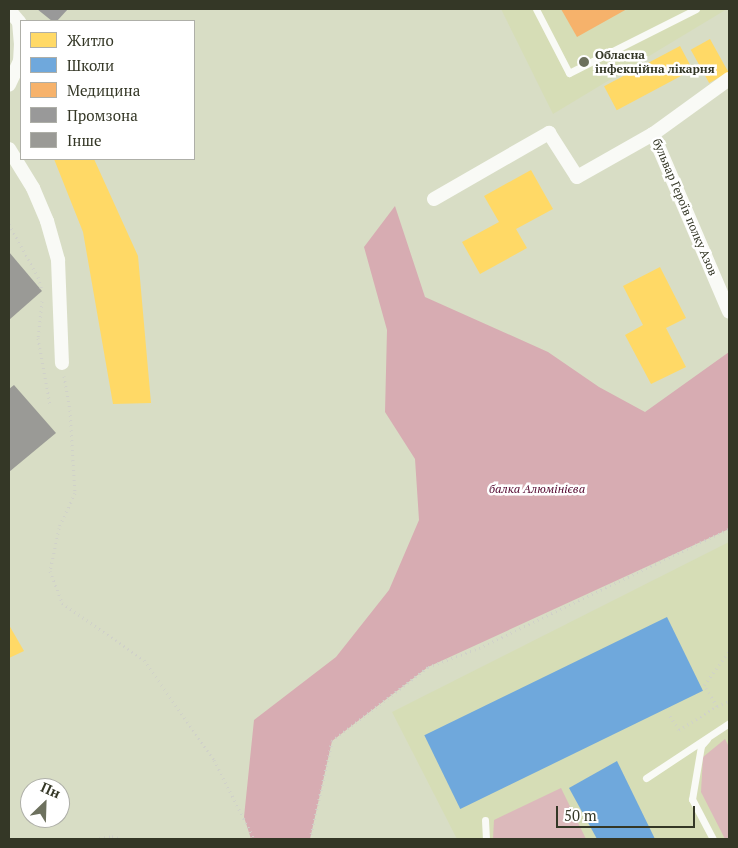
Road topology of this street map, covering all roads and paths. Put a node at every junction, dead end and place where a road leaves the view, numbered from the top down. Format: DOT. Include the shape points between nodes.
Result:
graph roads {
  1 [pos="536,9"];
  2 [pos="696,9"];
  3 [pos="9,10"];
  4 [pos="20,32"];
  5 [pos="20,61"];
  6 [pos="729,79"];
  7 [pos="9,85"];
  8 [pos="653,134"];
  9 [pos="9,150"];
  10 [pos="434,199"];
  11 [pos="9,224"];
  12 [pos="729,311"];
  13 [pos="62,363"];
  14 [pos="50,405"];
  15 [pos="729,529"];
  16 [pos="729,651"];
  17 [pos="729,701"];
  18 [pos="717,706"];
  19 [pos="670,716"];
  20 [pos="729,723"];
  21 [pos="707,739"];
  22 [pos="646,778"];
  23 [pos="485,820"];
  24 [pos="94,839"];
  25 [pos="121,839"];
  26 [pos="254,839"];
  27 [pos="310,839"];
  28 [pos="486,839"];
  29 [pos="713,839"];
  1 -- 2 [label="lane" via="569,72"];
  3 -- 4 [label="street" via="19,22"];
  5 -- 7 [label="street"];
  6 -- 8 [label="street, бульвар Героїв полку Азов"];
  8 -- 10 [label="street" via="577,178 548,133"];
  8 -- 12 [label="street, бульвар Героїв полку Азов"];
  9 -- 13 [label="street" via="47,221 58,260"];
  11 -- 14 [label="path" via="38,277 43,297 38,338"];
  13 -- 26 [label="path" via="70,410 75,493 59,528 50,571 62,603 144,660 214,760"];
  15 -- 27 [label="path" via="479,648 428,667 332,742"];
  16 -- 18 [label="path" via="704,685"];
  17 -- 18 [label="path"];
  18 -- 19 [label="path" via="679,730"];
  20 -- 21 [label="lane"];
  21 -- 22 [label="lane"];
  21 -- 29 [label="lane" via="701,746 696,764 692,799"];
  23 -- 28 [label="lane"];
  24 -- 25 [label="path" via="112,836"];
}
